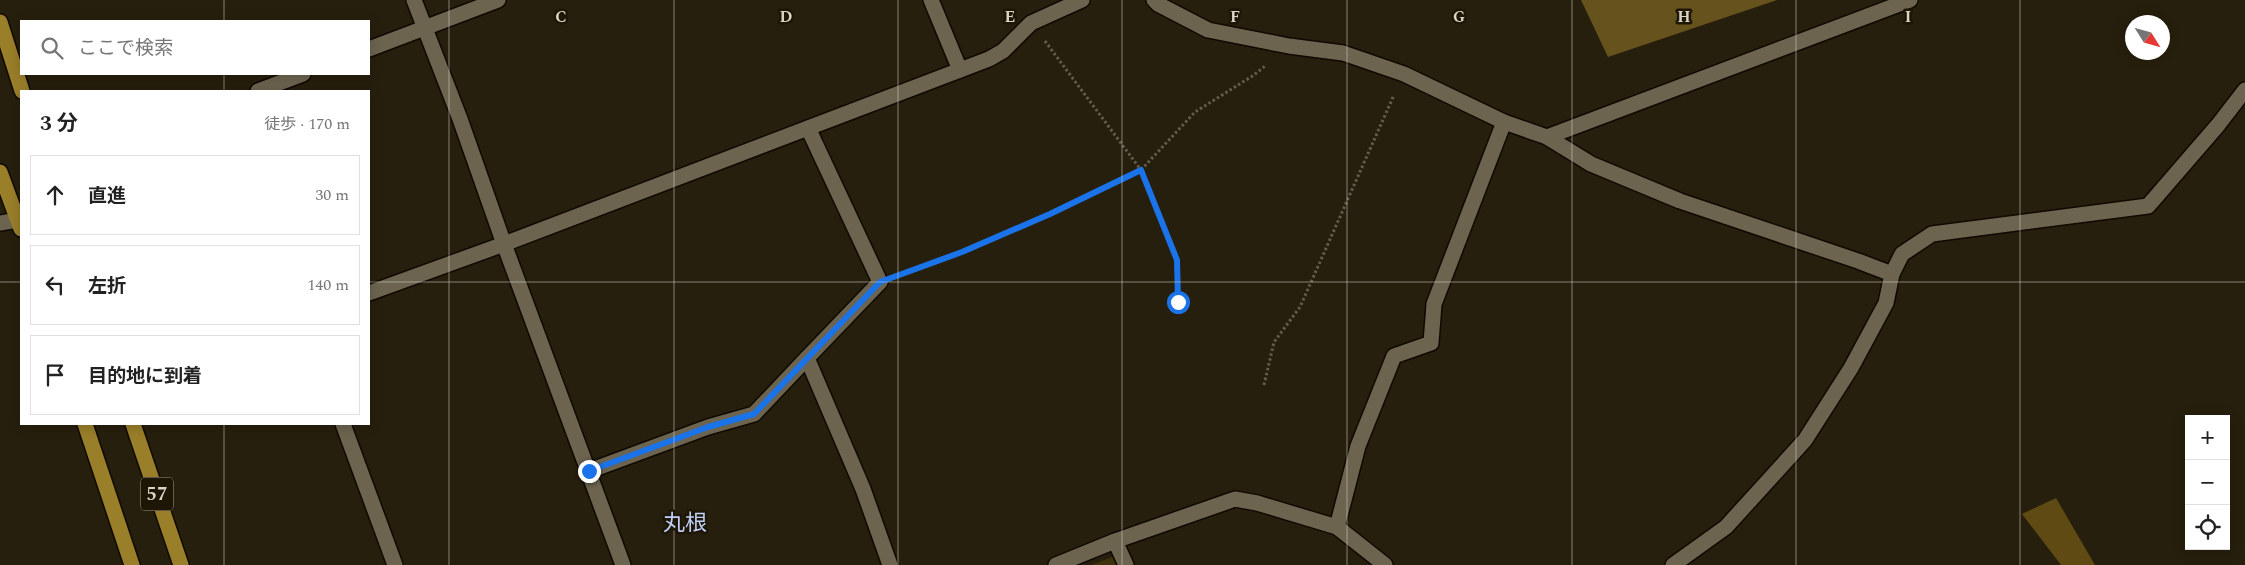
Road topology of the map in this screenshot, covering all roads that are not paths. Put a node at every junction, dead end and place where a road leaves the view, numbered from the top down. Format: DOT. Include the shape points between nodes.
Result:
graph roads {
  1 [pos="414,0"];
  2 [pos="498,0"];
  3 [pos="931,0"];
  4 [pos="1082,0"];
  5 [pos="1154,0"];
  6 [pos="1910,0"];
  7 [pos="0,22"];
  8 [pos="424,28"];
  9 [pos="370,49"];
  10 [pos="960,70"];
  11 [pos="300,75"];
  12 [pos="22,90"];
  13 [pos="261,90"];
  14 [pos="2245,90"];
  15 [pos="1504,122"];
  16 [pos="808,128"];
  17 [pos="1547,137"];
  18 [pos="0,172"];
  19 [pos="0,224"];
  20 [pos="20,224"];
  21 [pos="504,244"];
  22 [pos="1892,274"];
  23 [pos="370,293"];
  24 [pos="807,358"];
  25 [pos="85,425"];
  26 [pos="133,425"];
  27 [pos="343,425"];
  28 [pos="589,471"];
  29 [pos="1337,527"];
  30 [pos="1115,541"];
  31 [pos="132,565"];
  32 [pos="181,565"];
  33 [pos="395,565"];
  34 [pos="623,565"];
  35 [pos="890,565"];
  36 [pos="1056,565"];
  37 [pos="1126,565"];
  38 [pos="1385,565"];
  39 [pos="1673,565"];
  1 -- 8 [label="street"];
  2 -- 8 [label="street"];
  3 -- 10 [label="street"];
  4 -- 10 [label="street" via="1031,23 1003,51"];
  5 -- 15 [label="street" via="1208,30 1343,53 1404,74"];
  6 -- 17 [label="street"];
  7 -- 12 [label="main road"];
  8 -- 9 [label="street"];
  8 -- 21 [label="street"];
  10 -- 16 [label="street"];
  11 -- 13 [label="street"];
  14 -- 22 [label="street" via="2148,206 1932,234 1902,254"];
  15 -- 17 [label="street"];
  15 -- 29 [label="street" via="1434,304 1431,343 1394,356 1358,446"];
  16 -- 21 [label="street"];
  16 -- 24 [label="street" via="880,282"];
  17 -- 22 [label="street" via="1591,164 1680,201"];
  18 -- 20 [label="main road"];
  19 -- 20 [label="street"];
  21 -- 23 [label="street"];
  21 -- 28 [label="street"];
  22 -- 39 [label="street" via="1886,303 1851,368 1805,440 1726,527"];
  24 -- 28 [label="street" via="754,414 708,427"];
  24 -- 35 [label="street" via="863,489"];
  25 -- 31 [label="main road, 57"];
  26 -- 32 [label="main road, 57"];
  27 -- 33 [label="street"];
  28 -- 34 [label="street"];
  29 -- 30 [label="street" via="1235,499"];
  29 -- 38 [label="street"];
  30 -- 36 [label="street"];
  30 -- 37 [label="street"];
}
